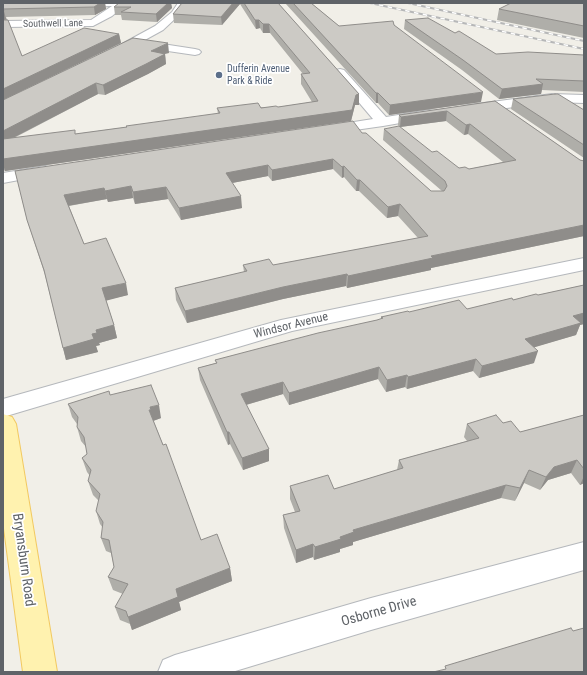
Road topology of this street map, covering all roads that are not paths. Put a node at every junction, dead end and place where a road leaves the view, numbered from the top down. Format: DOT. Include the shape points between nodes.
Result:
graph roads {
  1 [pos="158,3"];
  2 [pos="178,3"];
  3 [pos="66,4"];
  4 [pos="121,4"];
  5 [pos="3,24"];
  6 [pos="133,43"];
  7 [pos="195,52"];
  8 [pos="105,57"];
  9 [pos="330,63"];
  10 [pos="584,99"];
  11 [pos="491,100"];
  12 [pos="457,110"];
  13 [pos="441,113"];
  14 [pos="514,119"];
  15 [pos="383,122"];
  16 [pos="312,132"];
  17 [pos="61,169"];
  18 [pos="3,178"];
  19 [pos="584,264"];
  20 [pos="3,408"];
  21 [pos="3,424"];
  22 [pos="11,529"];
  23 [pos="584,556"];
  24 [pos="40,672"];
  25 [pos="175,672"];
  1 -- 4 [label="street"];
  2 -- 6 [label="street" via="175,14 159,28"];
  3 -- 4 [label="street"];
  4 -- 5 [label="street, Southwell Lane" via="93,23"];
  6 -- 7 [label="street"];
  6 -- 8 [label="street"];
  9 -- 15 [label="street"];
  10 -- 11 [label="street"];
  11 -- 12 [label="street"];
  11 -- 14 [label="street"];
  13 -- 15 [label="street"];
  15 -- 16 [label="street" via="362,131"];
  17 -- 18 [label="street"];
  19 -- 20 [label="street, Windsor Avenue" via="290,325"];
  21 -- 22 [label="main road, Bryansburn Road"];
  22 -- 24 [label="main road, Bryansburn Road"];
  23 -- 25 [label="street, Osborne Drive" via="370,614"];
}
